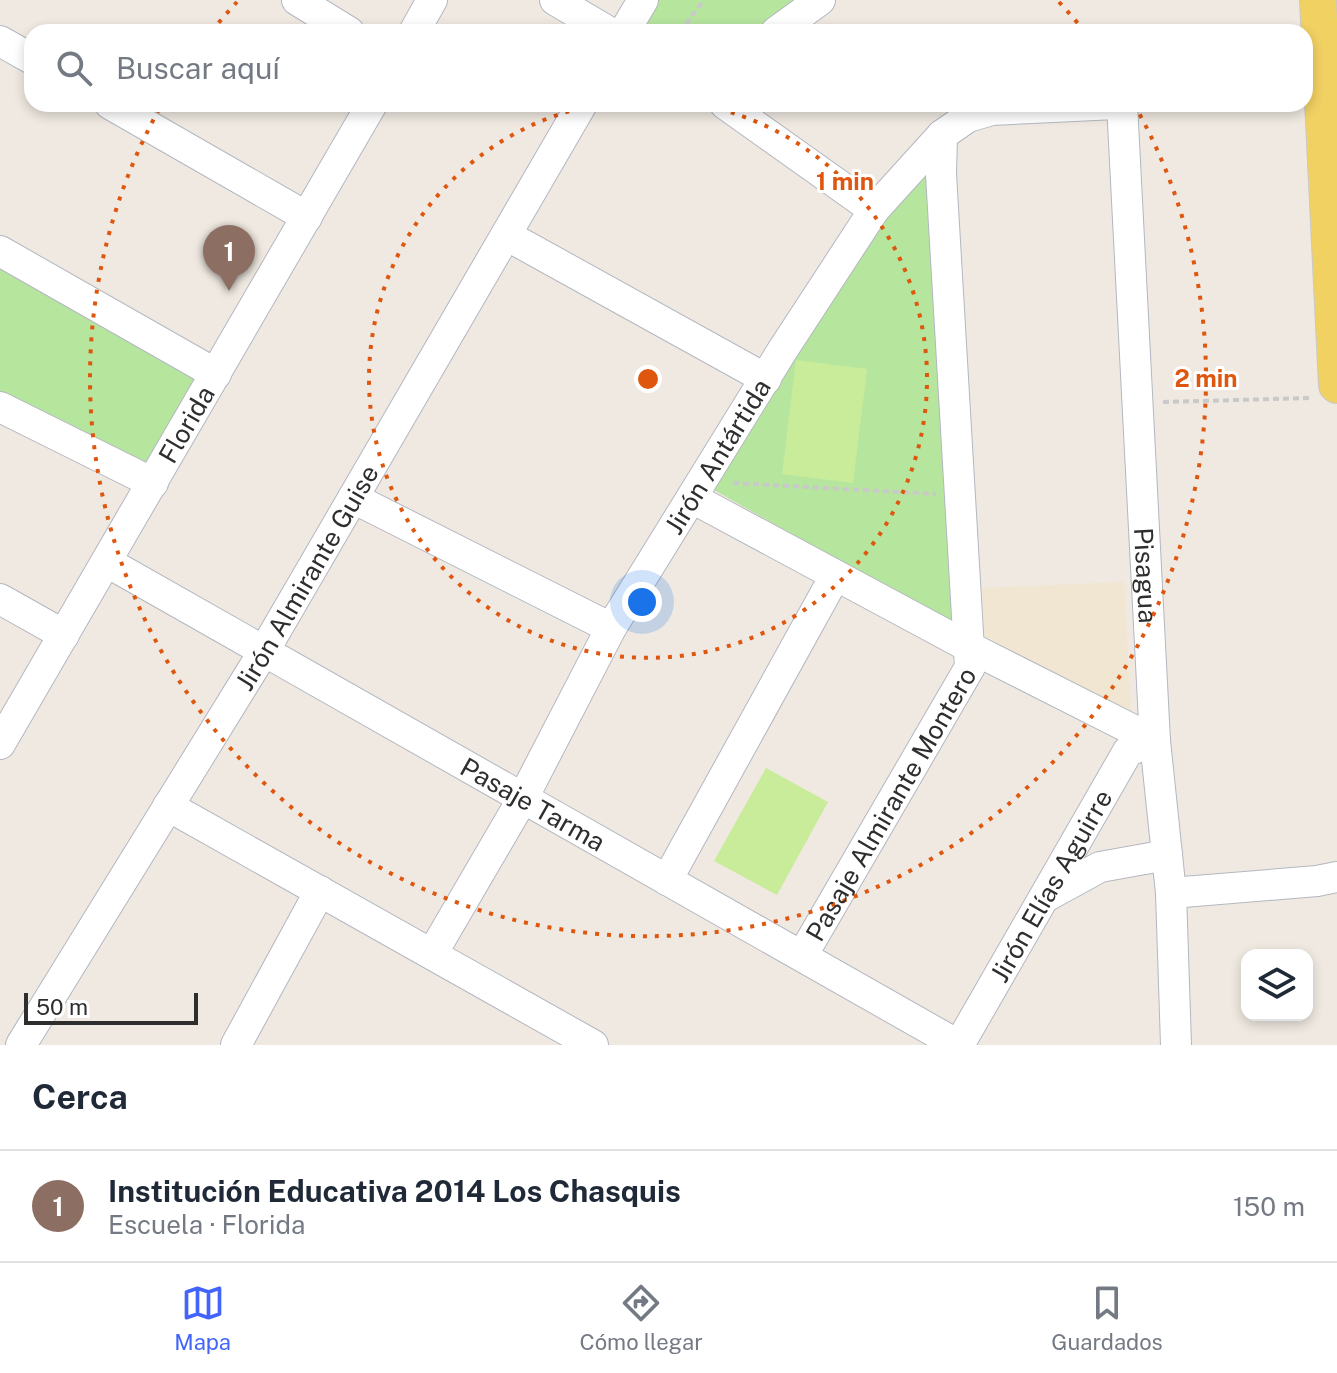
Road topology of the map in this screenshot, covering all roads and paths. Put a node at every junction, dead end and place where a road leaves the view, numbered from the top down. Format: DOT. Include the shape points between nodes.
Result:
graph roads {
  1 [pos="297,0"];
  2 [pos="432,0"];
  3 [pos="555,0"];
  4 [pos="643,0"];
  5 [pos="704,0"];
  6 [pos="820,0"];
  7 [pos="1318,0"];
  8 [pos="336,24"];
  9 [pos="418,24"];
  10 [pos="596,24"];
  11 [pos="629,24"];
  12 [pos="686,24"];
  13 [pos="787,24"];
  14 [pos="0,41"];
  15 [pos="24,54"];
  16 [pos="1314,93"];
  17 [pos="124,112"];
  18 [pos="367,112"];
  19 [pos="577,112"];
  20 [pos="736,112"];
  21 [pos="985,112"];
  22 [pos="1122,112"];
  23 [pos="942,135"];
  24 [pos="874,210"];
  25 [pos="307,217"];
  26 [pos="506,235"];
  27 [pos="0,251"];
  28 [pos="1335,307"];
  29 [pos="216,374"];
  30 [pos="766,379"];
  31 [pos="1327,391"];
  32 [pos="1138,403"];
  33 [pos="0,407"];
  34 [pos="153,483"];
  35 [pos="697,490"];
  36 [pos="960,496"];
  37 [pos="353,498"];
  38 [pos="107,562"];
  39 [pos="835,576"];
  40 [pos="0,599"];
  41 [pos="611,628"];
  42 [pos="64,635"];
  43 [pos="969,647"];
  44 [pos="264,651"];
  45 [pos="1155,741"];
  46 [pos="0,744"];
  47 [pos="523,798"];
  48 [pos="168,806"];
  49 [pos="1167,855"];
  50 [pos="1337,877"];
  51 [pos="667,880"];
  52 [pos="320,891"];
  53 [pos="1171,893"];
  54 [pos="1046,897"];
  55 [pos="432,954"];
  56 [pos="802,956"];
  57 [pos="21,1045"];
  58 [pos="236,1045"];
  59 [pos="593,1045"];
  60 [pos="959,1045"];
  61 [pos="1176,1045"];
  1 -- 8 [label="street"];
  2 -- 9 [label="street"];
  3 -- 10 [label="street"];
  4 -- 11 [label="street"];
  5 -- 12 [label="path"];
  6 -- 13 [label="street"];
  7 -- 16 [label="main road"];
  14 -- 15 [label="street"];
  16 -- 28 [label="main road"];
  17 -- 25 [label="street"];
  18 -- 25 [label="street, Florida"];
  19 -- 26 [label="street, Jirón Almirante Guise"];
  20 -- 24 [label="street"];
  21 -- 23 [label="street, Jirón Antártida"];
  22 -- 32 [label="street, Pisagua"];
  23 -- 24 [label="street, Jirón Antártida"];
  23 -- 36 [label="street, Pasaje Almirante Montero"];
  24 -- 30 [label="street, Jirón Antártida"];
  25 -- 29 [label="street, Florida"];
  26 -- 30 [label="street"];
  26 -- 37 [label="street, Jirón Almirante Guise"];
  27 -- 29 [label="street"];
  28 -- 31 [label="main road"];
  29 -- 34 [label="street, Florida"];
  30 -- 35 [label="street, Jirón Antártida"];
  31 -- 32 [label="path"];
  32 -- 45 [label="street, Pisagua"];
  33 -- 34 [label="street"];
  34 -- 38 [label="street, Florida"];
  35 -- 36 [label="path"];
  35 -- 39 [label="street"];
  35 -- 41 [label="street, Jirón Antártida"];
  36 -- 43 [label="street, Pasaje Almirante Montero"];
  37 -- 41 [label="street"];
  37 -- 44 [label="street, Jirón Almirante Guise"];
  38 -- 42 [label="street, Florida"];
  38 -- 44 [label="street, Pasaje Tarma"];
  39 -- 43 [label="street"];
  39 -- 51 [label="street"];
  40 -- 42 [label="street"];
  41 -- 47 [label="street, Jirón Antártida"];
  42 -- 46 [label="street, Florida"];
  43 -- 45 [label="street"];
  43 -- 56 [label="street, Pasaje Almirante Montero" via="970,667"];
  44 -- 47 [label="street, Pasaje Tarma"];
  44 -- 48 [label="street, Jirón Almirante Guise"];
  45 -- 49 [label="street, Pisagua"];
  45 -- 54 [label="street, Jirón Elías Aguirre" via="1128,751"];
  47 -- 51 [label="street, Pasaje Tarma"];
  47 -- 55 [label="street, Jirón Antártida"];
  48 -- 52 [label="street"];
  48 -- 57 [label="street, Jirón Almirante Guise"];
  49 -- 53 [label="street, Pisagua"];
  49 -- 54 [label="street" via="1100,867"];
  50 -- 53 [label="street"];
  51 -- 56 [label="street, Pasaje Tarma"];
  52 -- 55 [label="street"];
  52 -- 58 [label="street"];
  53 -- 61 [label="street, Pisagua"];
  54 -- 60 [label="street, Jirón Elías Aguirre"];
  55 -- 59 [label="street"];
  56 -- 60 [label="street, Pasaje Tarma"];
}
